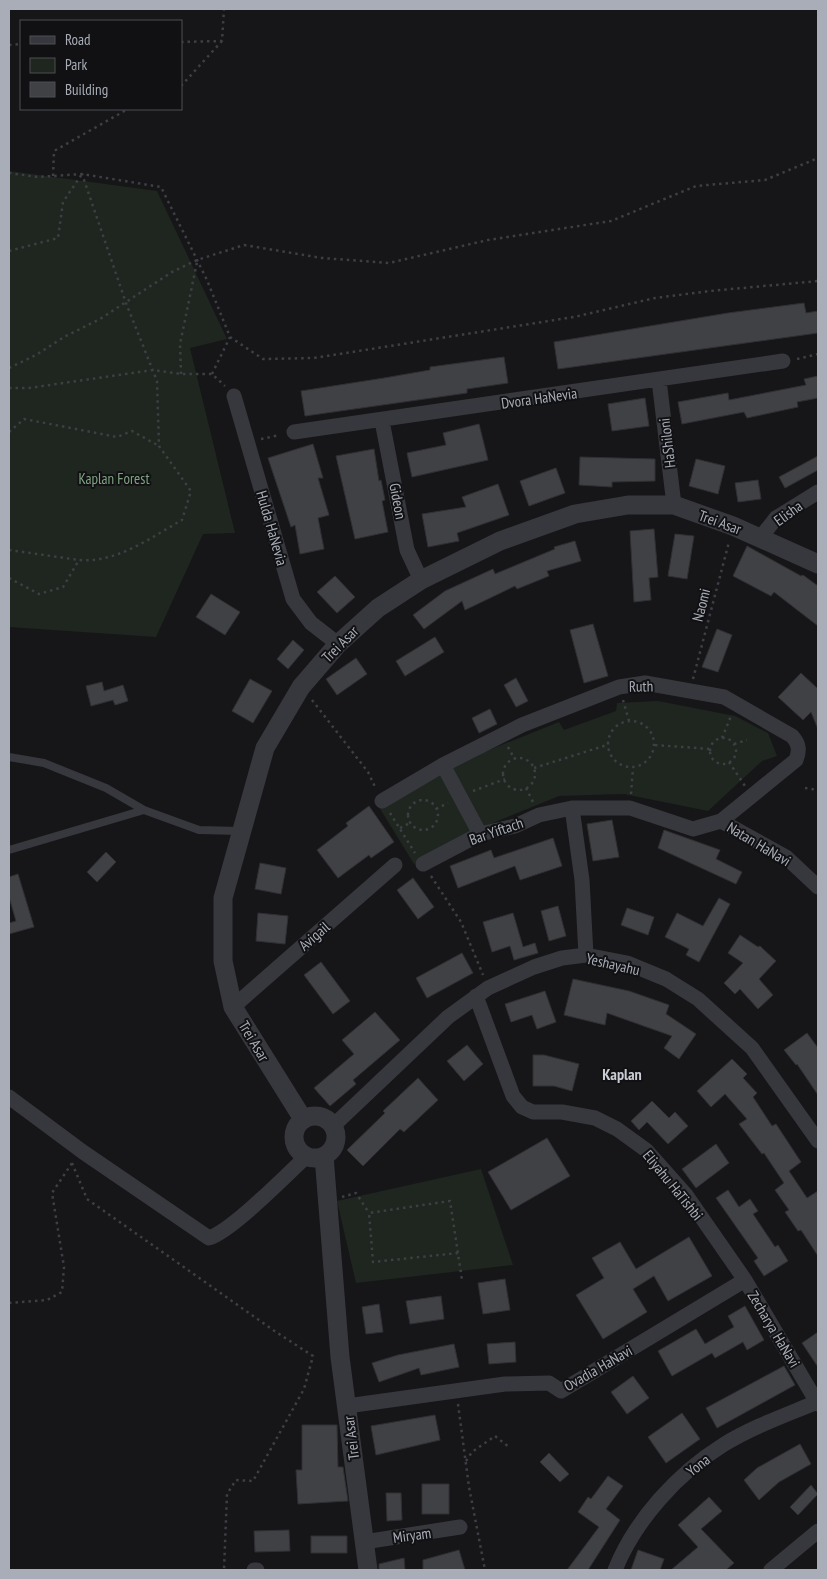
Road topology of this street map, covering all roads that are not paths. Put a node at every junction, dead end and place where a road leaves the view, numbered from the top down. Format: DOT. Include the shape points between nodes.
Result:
graph roads {
  1 [pos="783,362"];
  2 [pos="659,380"];
  3 [pos="234,396"];
  4 [pos="382,420"];
  5 [pos="294,432"];
  6 [pos="818,492"];
  7 [pos="674,506"];
  8 [pos="761,537"];
  9 [pos="818,564"];
  10 [pos="420,580"];
  11 [pos="338,644"];
  12 [pos="9,757"];
  13 [pos="443,765"];
  14 [pos="382,801"];
  15 [pos="572,808"];
  16 [pos="144,810"];
  17 [pos="721,821"];
  18 [pos="242,830"];
  19 [pos="480,834"];
  20 [pos="9,850"];
  21 [pos="423,864"];
  22 [pos="395,865"];
  23 [pos="818,887"];
  24 [pos="586,955"];
  25 [pos="482,992"];
  26 [pos="234,1007"];
  27 [pos="9,1097"];
  28 [pos="303,1120"];
  29 [pos="333,1126"];
  30 [pos="818,1141"];
  31 [pos="316,1156"];
  32 [pos="745,1280"];
  33 [pos="818,1403"];
  34 [pos="347,1406"];
  35 [pos="460,1527"];
  36 [pos="818,1531"];
  37 [pos="364,1542"];
  38 [pos="368,1570"];
  39 [pos="615,1570"];
  40 [pos="771,1570"];
  1 -- 2 [label="street, Dvora HaNevia"];
  2 -- 4 [label="street, Dvora HaNevia"];
  2 -- 7 [label="street, HaShiloni"];
  3 -- 11 [label="street, Hulda HaNevia" via="293,599 310,623"];
  4 -- 5 [label="street, Dvora HaNevia"];
  4 -- 10 [label="street, Gideon" via="407,550"];
  6 -- 8 [label="street, Elisha" via="776,518"];
  7 -- 8 [label="street, Trei Asar"];
  7 -- 10 [label="street, Trei Asar" via="628,505 575,514 500,541"];
  8 -- 9 [label="street, Trei Asar"];
  10 -- 11 [label="street, Trei Asar" via="378,608"];
  11 -- 18 [label="street, Trei Asar" via="301,687 265,748"];
  12 -- 16 [label="lane" via="44,763 106,788"];
  13 -- 14 [label="street, Ruth"];
  13 -- 17 [label="street, Ruth" via="522,725 619,687 645,683 724,697 792,736 798,743 799,752 796,760"];
  13 -- 19 [label="street"];
  15 -- 17 [label="street, Bar Yiftach" via="630,808 693,829"];
  15 -- 19 [label="street, Bar Yiftach"];
  15 -- 24 [label="street" via="582,880"];
  16 -- 18 [label="lane" via="199,830"];
  16 -- 20 [label="lane"];
  17 -- 23 [label="street, Natan HaNavi" via="786,857"];
  18 -- 26 [label="street, Trei Asar" via="223,898 223,961"];
  19 -- 21 [label="street, Bar Yiftach"];
  22 -- 26 [label="street, Avigail"];
  24 -- 25 [label="street, Yeshayahu" via="534,967"];
  24 -- 30 [label="street, Yeshayahu" via="627,964 666,979 698,999 752,1048"];
  25 -- 29 [label="street, Yeshayahu" via="448,1017"];
  25 -- 32 [label="street, Eliyahu HaTishbi" via="513,1096 522,1107 533,1112 562,1112 595,1118 646,1150 686,1195"];
  26 -- 28 [label="street, Trei Asar"];
  27 -- 31 [label="street" via="209,1238"];
  28 -- 29 [label="street" via="322,1117"];
  28 -- 31 [label="street" via="294,1138 300,1151"];
  29 -- 31 [label="street" via="334,1145"];
  31 -- 34 [label="street, Trei Asar" via="328,1201 340,1358"];
  32 -- 33 [label="street, Zecharya HaNavi"];
  32 -- 34 [label="street, Ovadia HaNavi" via="560,1391 549,1383 535,1382"];
  33 -- 39 [label="street, Yona" via="723,1445 685,1473 648,1513"];
  34 -- 37 [label="street, Trei Asar"];
  35 -- 37 [label="street, Miryam"];
  36 -- 40 [label="street"];
  37 -- 38 [label="street, Trei Asar"];
}
